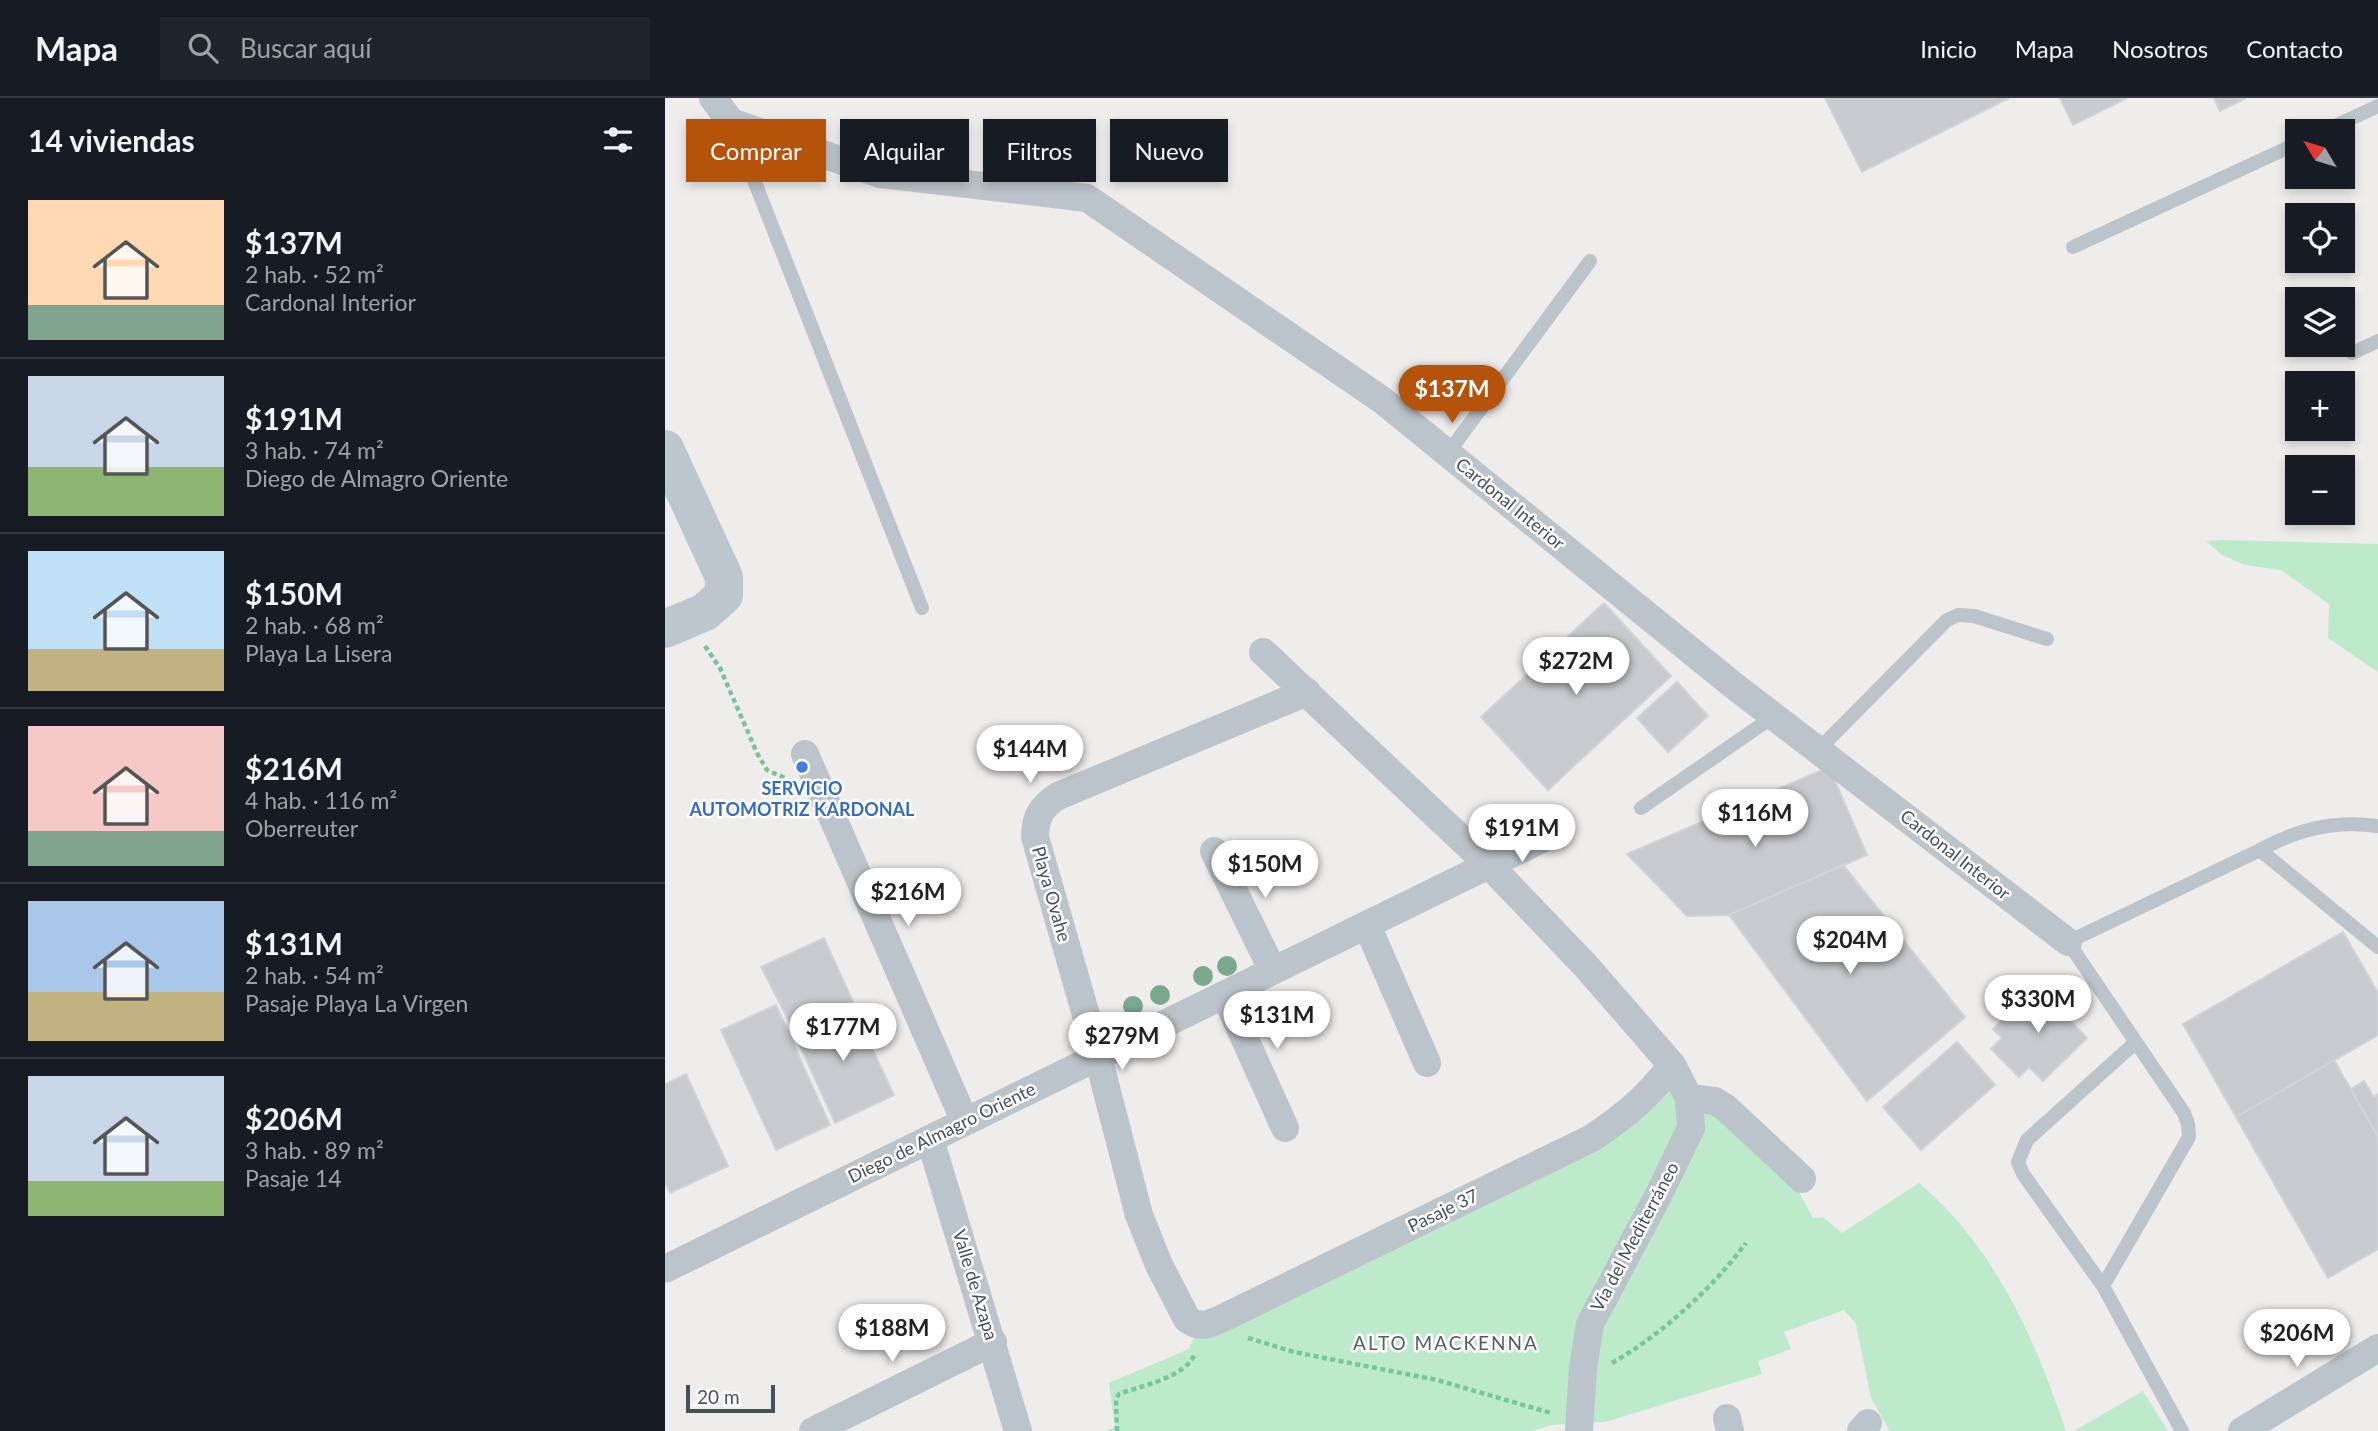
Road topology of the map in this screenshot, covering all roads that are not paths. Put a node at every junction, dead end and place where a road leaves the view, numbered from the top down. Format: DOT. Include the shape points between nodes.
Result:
graph roads {
  1 [pos="713,98"];
  2 [pos="2378,106"];
  3 [pos="729,119"];
  4 [pos="2350,119"];
  5 [pos="2285,149"];
  6 [pos="826,155"];
  7 [pos="755,182"];
  8 [pos="2073,247"];
  9 [pos="1590,261"];
  10 [pos="2378,341"];
  11 [pos="2355,352"];
  12 [pos="665,449"];
  13 [pos="1448,453"];
  14 [pos="922,608"];
  15 [pos="679,623"];
  16 [pos="2047,639"];
  17 [pos="1263,652"];
  18 [pos="1307,692"];
  19 [pos="1774,716"];
  20 [pos="1818,750"];
  21 [pos="810,764"];
  22 [pos="1641,808"];
  23 [pos="2378,826"];
  24 [pos="1558,831"];
  25 [pos="2260,850"];
  26 [pos="1214,851"];
  27 [pos="1490,866"];
  28 [pos="1367,925"];
  29 [pos="2068,942"];
  30 [pos="2378,947"];
  31 [pos="1273,971"];
  32 [pos="1225,995"];
  33 [pos="2136,1042"];
  34 [pos="1098,1057"];
  35 [pos="1427,1063"];
  36 [pos="1672,1065"];
  37 [pos="1689,1098"];
  38 [pos="965,1122"];
  39 [pos="1285,1128"];
  40 [pos="930,1139"];
  41 [pos="1803,1179"];
  42 [pos="665,1269"];
  43 [pos="2103,1286"];
  44 [pos="1195,1325"];
  45 [pos="993,1342"];
  46 [pos="2378,1348"];
  47 [pos="1580,1423"];
  48 [pos="822,1429"];
  49 [pos="1018,1431"];
  50 [pos="2182,1431"];
  51 [pos="2242,1431"];
  1 -- 3 [label="street"];
  2 -- 4 [label="lane"];
  5 -- 8 [label="lane"];
  6 -- 13 [label="street, Cardonal Interior" via="880,174 1087,198 1382,400"];
  7 -- 14 [label="lane"];
  9 -- 13 [label="lane"];
  10 -- 11 [label="lane"];
  12 -- 15 [label="street" via="724,577 724,595 705,612"];
  13 -- 19 [label="street, Cardonal Interior"];
  16 -- 20 [label="lane" via="1974,616 1947,620"];
  17 -- 18 [label="street"];
  18 -- 27 [label="street"];
  18 -- 34 [label="street, Playa Ovahe" via="1058,796 1039,814 1035,837"];
  19 -- 20 [label="street, Cardonal Interior"];
  19 -- 22 [label="lane"];
  20 -- 29 [label="street, Cardonal Interior"];
  21 -- 38 [label="street"];
  23 -- 25 [label="lane" via="2332,824 2307,829"];
  24 -- 27 [label="street, Diego de Almagro Oriente"];
  25 -- 29 [label="lane"];
  25 -- 30 [label="lane"];
  26 -- 31 [label="street"];
  27 -- 28 [label="street, Diego de Almagro Oriente"];
  27 -- 36 [label="street"];
  28 -- 31 [label="street, Diego de Almagro Oriente"];
  28 -- 35 [label="street"];
  29 -- 33 [label="lane"];
  31 -- 32 [label="street, Diego de Almagro Oriente"];
  32 -- 34 [label="street, Diego de Almagro Oriente"];
  32 -- 39 [label="street"];
  33 -- 43 [label="lane" via="2184,1113 2189,1137"];
  33 -- 43 [label="lane" via="2027,1140 2018,1162"];
  34 -- 38 [label="street, Diego de Almagro Oriente"];
  34 -- 44 [label="street, Playa Ovahe" via="1139,1214 1159,1265 1187,1319"];
  36 -- 37 [label="street"];
  36 -- 44 [label="street, Pasaje 37" via="1650,1093 1592,1138 1227,1316"];
  37 -- 41 [label="street" via="1716,1101 1726,1108"];
  37 -- 47 [label="street, Vía del Mediterráneo" via="1691,1128 1590,1324"];
  38 -- 40 [label="street, Diego de Almagro Oriente"];
  40 -- 42 [label="street, Diego de Almagro Oriente"];
  40 -- 45 [label="street, Valle de Azapa"];
  43 -- 50 [label="lane"];
  45 -- 48 [label="street"];
  45 -- 49 [label="street, Valle de Azapa"];
  46 -- 51 [label="street"];
}
